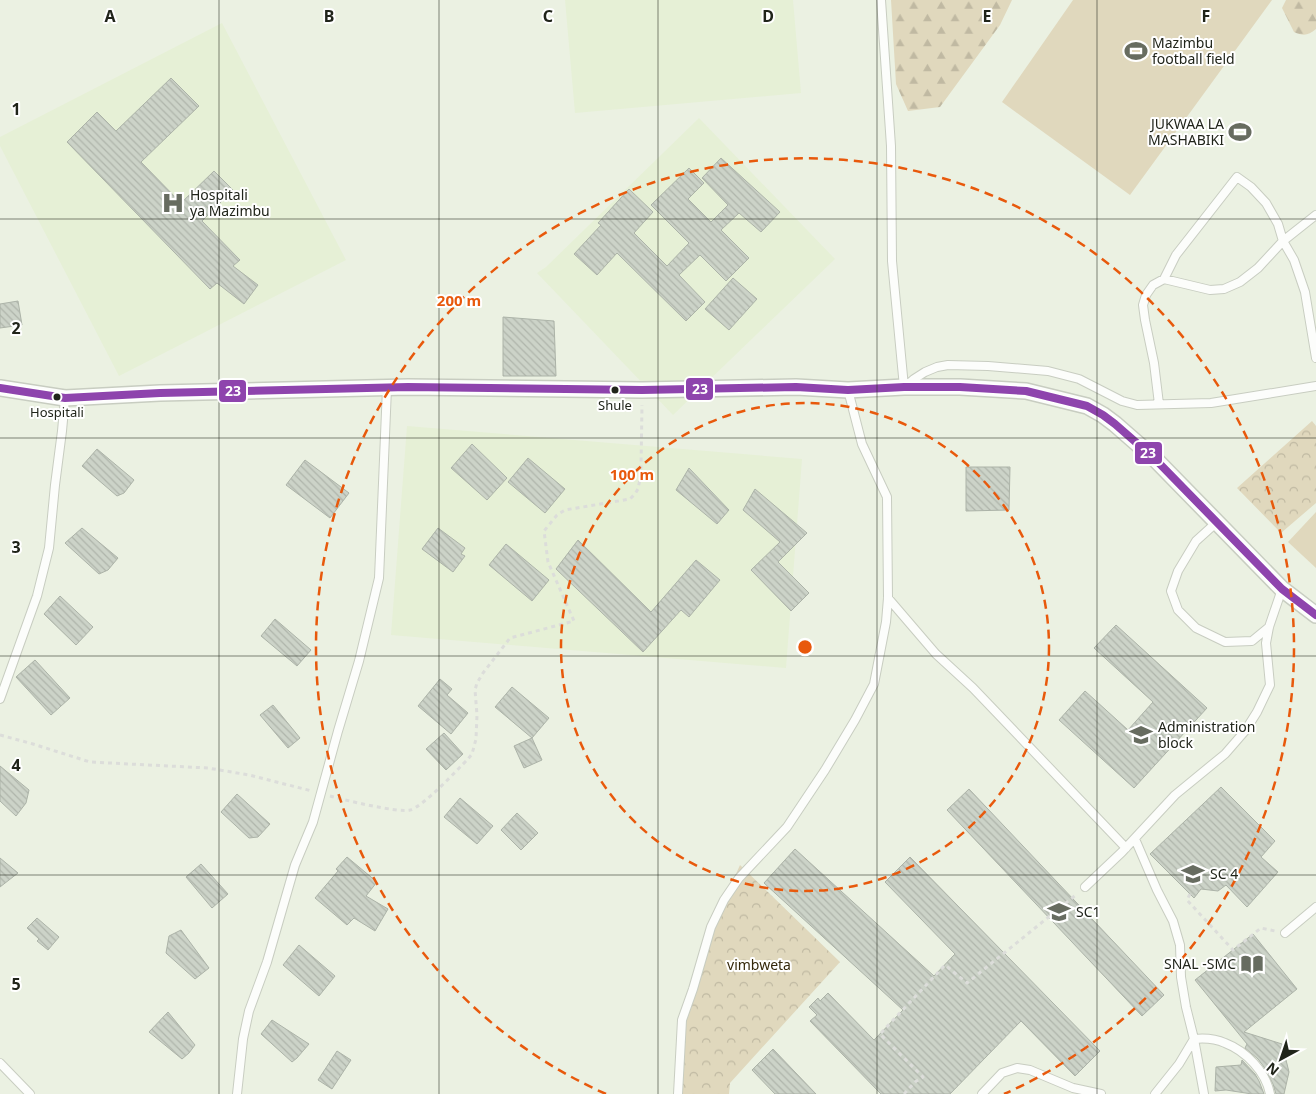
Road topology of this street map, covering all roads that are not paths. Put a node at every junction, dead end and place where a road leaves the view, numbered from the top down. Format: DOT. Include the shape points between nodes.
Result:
graph roads {
  1 [pos="881,0"];
  2 [pos="1316,215"];
  3 [pos="1282,241"];
  4 [pos="1164,279"];
  5 [pos="1316,358"];
  6 [pos="1316,386"];
  7 [pos="904,387"];
  8 [pos="0,388"];
  9 [pos="388,388"];
  10 [pos="848,390"];
  11 [pos="64,398"];
  12 [pos="1159,404"];
  13 [pos="1217,522"];
  14 [pos="1282,589"];
  15 [pos="888,598"];
  16 [pos="1316,615"];
  17 [pos="1269,627"];
  18 [pos="0,700"];
  19 [pos="1135,839"];
  20 [pos="1126,848"];
  21 [pos="1085,887"];
  22 [pos="1316,907"];
  23 [pos="1285,934"];
  24 [pos="1194,1038"];
  25 [pos="0,1063"];
  26 [pos="30,1094"];
  27 [pos="237,1094"];
  28 [pos="678,1094"];
  29 [pos="982,1094"];
  30 [pos="1101,1094"];
  31 [pos="1155,1094"];
  32 [pos="1204,1094"];
  33 [pos="1270,1094"];
  1 -- 7 [label="lane" via="891,146 892,261"];
  2 -- 3 [label="lane"];
  3 -- 4 [label="lane" via="1258,268 1224,289 1210,290"];
  3 -- 4 [label="lane" via="1278,224 1266,203 1237,177 1176,255"];
  3 -- 5 [label="lane" via="1294,260 1305,292"];
  4 -- 12 [label="lane" via="1153,284 1144,305"];
  6 -- 12 [label="lane" via="1211,403"];
  7 -- 10 [label="street"];
  7 -- 12 [label="lane" via="937,367 1026,368 1069,376 1130,404"];
  7 -- 13 [label="street" via="1026,391 1087,406 1136,441"];
  8 -- 11 [label="street"];
  9 -- 10 [label="street" via="642,390 796,387"];
  9 -- 11 [label="street"];
  9 -- 27 [label="lane" via="379,578 359,662 313,822 295,865 249,1011"];
  10 -- 15 [label="lane" via="862,444 887,497"];
  11 -- 18 [label="lane" via="49,548 37,596"];
  13 -- 14 [label="street"];
  13 -- 17 [label="lane" via="1196,541 1178,571 1171,592 1178,610 1196,628 1225,642 1252,641"];
  14 -- 16 [label="street"];
  14 -- 17 [label="lane"];
  15 -- 20 [label="lane" via="936,654 973,688"];
  15 -- 28 [label="lane" via="874,684 855,720 787,827 739,878 711,928 682,1020"];
  17 -- 19 [label="lane" via="1266,643 1270,685 1245,731 1225,754 1176,795"];
  19 -- 20 [label="lane"];
  19 -- 24 [label="lane" via="1173,921 1180,945 1181,977"];
  20 -- 21 [label="lane"];
  22 -- 23 [label="lane"];
  24 -- 31 [label="lane" via="1179,1064"];
  24 -- 32 [label="lane"];
  24 -- 33 [label="lane" via="1224,1042 1234,1047 1255,1064"];
  25 -- 26 [label="lane"];
  29 -- 30 [label="lane" via="1002,1073 1017,1068 1073,1088"];
}
